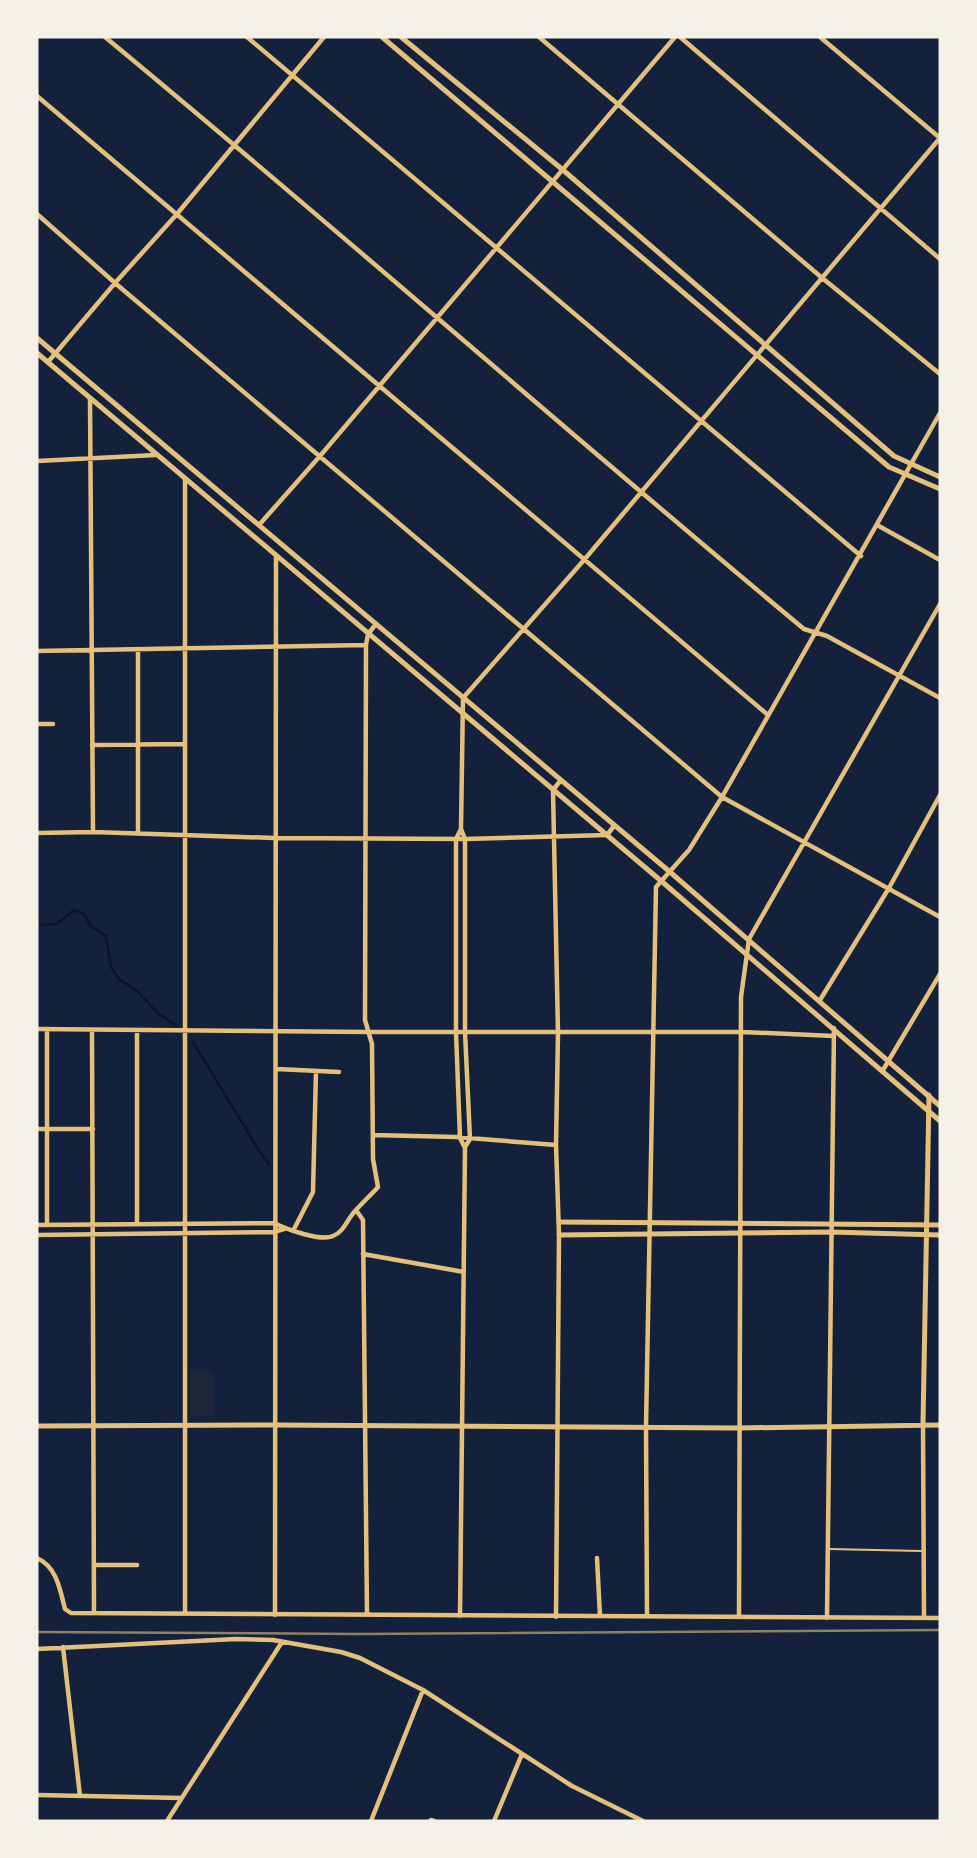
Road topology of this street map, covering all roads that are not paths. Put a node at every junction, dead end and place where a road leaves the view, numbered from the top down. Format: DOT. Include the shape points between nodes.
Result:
graph roads {
  1 [pos="105,37"];
  2 [pos="247,37"];
  3 [pos="324,37"];
  4 [pos="383,37"];
  5 [pos="401,37"];
  6 [pos="539,37"];
  7 [pos="677,37"];
  8 [pos="820,37"];
  9 [pos="293,76"];
  10 [pos="464,87"];
  11 [pos="37,96"];
  12 [pos="454,98"];
  13 [pos="619,104"];
  14 [pos="940,138"];
  15 [pos="234,144"];
  16 [pos="563,170"];
  17 [pos="553,182"];
  18 [pos="881,206"];
  19 [pos="37,214"];
  20 [pos="177,214"];
  21 [pos="495,249"];
  22 [pos="664,257"];
  23 [pos="940,259"];
  24 [pos="655,267"];
  25 [pos="821,277"];
  26 [pos="115,283"];
  27 [pos="437,318"];
  28 [pos="37,338"];
  29 [pos="767,344"];
  30 [pos="37,353"];
  31 [pos="56,354"];
  32 [pos="758,355"];
  33 [pos="48,362"];
  34 [pos="940,374"];
  35 [pos="378,387"];
  36 [pos="90,398"];
  37 [pos="940,412"];
  38 [pos="701,422"];
  39 [pos="156,455"];
  40 [pos="320,456"];
  41 [pos="90,458"];
  42 [pos="37,461"];
  43 [pos="909,464"];
  44 [pos="904,474"];
  45 [pos="940,477"];
  46 [pos="184,479"];
  47 [pos="940,489"];
  48 [pos="640,493"];
  49 [pos="259,525"];
  50 [pos="877,525"];
  51 [pos="276,556"];
  52 [pos="861,556"];
  53 [pos="584,560"];
  54 [pos="940,560"];
  55 [pos="940,604"];
  56 [pos="376,624"];
  57 [pos="523,628"];
  58 [pos="815,633"];
  59 [pos="368,634"];
  60 [pos="366,645"];
  61 [pos="275,647"];
  62 [pos="183,648"];
  63 [pos="138,649"];
  64 [pos="37,651"];
  65 [pos="91,651"];
  66 [pos="901,675"];
  67 [pos="463,698"];
  68 [pos="940,698"];
  69 [pos="463,713"];
  70 [pos="768,715"];
  71 [pos="37,724"];
  72 [pos="53,724"];
  73 [pos="183,744"];
  74 [pos="92,745"];
  75 [pos="138,745"];
  76 [pos="561,780"];
  77 [pos="553,790"];
  78 [pos="940,795"];
  79 [pos="723,797"];
  80 [pos="614,826"];
  81 [pos="461,829"];
  82 [pos="93,832"];
  83 [pos="37,833"];
  84 [pos="138,833"];
  85 [pos="183,835"];
  86 [pos="607,835"];
  87 [pos="274,838"];
  88 [pos="365,838"];
  89 [pos="554,838"];
  90 [pos="456,839"];
  91 [pos="465,839"];
  92 [pos="804,843"];
  93 [pos="670,872"];
  94 [pos="660,880"];
  95 [pos="889,888"];
  96 [pos="940,917"];
  97 [pos="457,932"];
  98 [pos="466,932"];
  99 [pos="749,939"];
  100 [pos="747,954"];
  101 [pos="940,974"];
  102 [pos="820,1000"];
  103 [pos="834,1028"];
  104 [pos="37,1029"];
  105 [pos="47,1029"];
  106 [pos="92,1031"];
  107 [pos="137,1031"];
  108 [pos="185,1031"];
  109 [pos="277,1031"];
  110 [pos="368,1032"];
  111 [pos="456,1032"];
  112 [pos="465,1032"];
  113 [pos="654,1032"];
  114 [pos="742,1032"];
  115 [pos="558,1033"];
  116 [pos="834,1036"];
  117 [pos="889,1060"];
  118 [pos="277,1069"];
  119 [pos="883,1070"];
  120 [pos="316,1071"];
  121 [pos="339,1072"];
  122 [pos="929,1095"];
  123 [pos="940,1105"];
  124 [pos="928,1110"];
  125 [pos="940,1121"];
  126 [pos="37,1129"];
  127 [pos="48,1129"];
  128 [pos="93,1129"];
  129 [pos="373,1135"];
  130 [pos="465,1138"];
  131 [pos="556,1145"];
  132 [pos="465,1148"];
  133 [pos="356,1210"];
  134 [pos="559,1222"];
  135 [pos="138,1223"];
  136 [pos="183,1223"];
  137 [pos="274,1223"];
  138 [pos="649,1223"];
  139 [pos="92,1224"];
  140 [pos="740,1224"];
  141 [pos="831,1224"];
  142 [pos="37,1225"];
  143 [pos="47,1225"];
  144 [pos="940,1225"];
  145 [pos="927,1226"];
  146 [pos="285,1229"];
  147 [pos="293,1231"];
  148 [pos="274,1232"];
  149 [pos="831,1232"];
  150 [pos="183,1233"];
  151 [pos="739,1233"];
  152 [pos="93,1234"];
  153 [pos="648,1234"];
  154 [pos="37,1235"];
  155 [pos="559,1235"];
  156 [pos="926,1235"];
  157 [pos="940,1235"];
  158 [pos="363,1254"];
  159 [pos="464,1272"];
  160 [pos="923,1424"];
  161 [pos="940,1424"];
  162 [pos="275,1425"];
  163 [pos="366,1425"];
  164 [pos="830,1425"];
  165 [pos="37,1426"];
  166 [pos="93,1426"];
  167 [pos="185,1426"];
  168 [pos="461,1426"];
  169 [pos="556,1426"];
  170 [pos="646,1426"];
  171 [pos="738,1427"];
  172 [pos="828,1549"];
  173 [pos="922,1550"];
  174 [pos="37,1558"];
  175 [pos="597,1558"];
  176 [pos="94,1565"];
  177 [pos="137,1565"];
  178 [pos="94,1613"];
  179 [pos="185,1613"];
  180 [pos="367,1614"];
  181 [pos="275,1615"];
  182 [pos="647,1615"];
  183 [pos="460,1616"];
  184 [pos="600,1616"];
  185 [pos="739,1616"];
  186 [pos="556,1617"];
  187 [pos="827,1618"];
  188 [pos="923,1618"];
  189 [pos="940,1618"];
  190 [pos="282,1642"];
  191 [pos="63,1647"];
  192 [pos="37,1649"];
  193 [pos="422,1690"];
  194 [pos="523,1755"];
  195 [pos="37,1795"];
  196 [pos="80,1796"];
  197 [pos="181,1798"];
  198 [pos="167,1821"];
  199 [pos="371,1821"];
  200 [pos="494,1821"];
  201 [pos="643,1821"];
  1 -- 15 [label="street"];
  2 -- 9 [label="street"];
  3 -- 9 [label="street"];
  4 -- 12 [label="street"];
  5 -- 10 [label="street"];
  6 -- 13 [label="street"];
  7 -- 13 [label="street"];
  7 -- 18 [label="street"];
  8 -- 14 [label="street"];
  9 -- 15 [label="street"];
  9 -- 21 [label="street"];
  10 -- 12 [label="street"];
  10 -- 16 [label="street"];
  11 -- 20 [label="street"];
  12 -- 17 [label="street"];
  13 -- 16 [label="street"];
  13 -- 25 [label="street"];
  14 -- 18 [label="street"];
  15 -- 20 [label="street"];
  15 -- 27 [label="street"];
  16 -- 17 [label="street"];
  16 -- 22 [label="street"];
  17 -- 21 [label="street"];
  17 -- 24 [label="street"];
  18 -- 23 [label="street"];
  18 -- 25 [label="street"];
  19 -- 26 [label="street"];
  20 -- 26 [label="street"];
  20 -- 35 [label="street"];
  21 -- 27 [label="street"];
  21 -- 38 [label="street"];
  22 -- 24 [label="street"];
  22 -- 29 [label="street"];
  24 -- 32 [label="street"];
  25 -- 29 [label="street"];
  25 -- 34 [label="street"];
  26 -- 31 [label="street"];
  26 -- 40 [label="street"];
  27 -- 35 [label="street"];
  27 -- 48 [label="street"];
  28 -- 31 [label="street"];
  29 -- 32 [label="street"];
  29 -- 43 [label="street" via="894,456"];
  30 -- 33 [label="street"];
  31 -- 33 [label="street"];
  31 -- 49 [label="street"];
  32 -- 38 [label="street"];
  32 -- 44 [label="street" via="889,467"];
  33 -- 36 [label="street"];
  35 -- 40 [label="street"];
  35 -- 53 [label="street"];
  36 -- 39 [label="street"];
  36 -- 41 [label="street"];
  37 -- 43 [label="street"];
  38 -- 48 [label="street"];
  38 -- 52 [label="street"];
  39 -- 41 [label="street"];
  39 -- 46 [label="street"];
  40 -- 49 [label="street"];
  40 -- 57 [label="street"];
  41 -- 42 [label="street"];
  41 -- 65 [label="street"];
  43 -- 44 [label="street"];
  43 -- 45 [label="street"];
  44 -- 47 [label="street"];
  44 -- 50 [label="street"];
  46 -- 51 [label="street"];
  46 -- 62 [label="street"];
  48 -- 53 [label="street"];
  48 -- 58 [label="street" via="804,629"];
  49 -- 56 [label="street"];
  50 -- 52 [label="street"];
  50 -- 54 [label="street"];
  51 -- 59 [label="street"];
  51 -- 61 [label="street"];
  52 -- 58 [label="street"];
  53 -- 57 [label="street"];
  53 -- 70 [label="street"];
  55 -- 66 [label="street"];
  56 -- 59 [label="street"];
  56 -- 67 [label="street"];
  57 -- 67 [label="street"];
  57 -- 79 [label="street"];
  58 -- 66 [label="street"];
  58 -- 70 [label="street"];
  59 -- 60 [label="street"];
  59 -- 69 [label="street"];
  60 -- 61 [label="street"];
  60 -- 88 [label="street"];
  61 -- 62 [label="street"];
  61 -- 87 [label="street"];
  62 -- 63 [label="street"];
  62 -- 73 [label="street"];
  63 -- 65 [label="street"];
  63 -- 75 [label="street"];
  64 -- 65 [label="street"];
  65 -- 74 [label="street"];
  66 -- 68 [label="street"];
  66 -- 92 [label="street"];
  67 -- 69 [label="street"];
  67 -- 76 [label="street"];
  69 -- 77 [label="street"];
  69 -- 81 [label="street"];
  70 -- 79 [label="street"];
  71 -- 72 [label="street"];
  73 -- 75 [label="street"];
  73 -- 85 [label="street"];
  74 -- 75 [label="street"];
  74 -- 82 [label="street"];
  75 -- 84 [label="street"];
  76 -- 77 [label="street"];
  76 -- 80 [label="street"];
  77 -- 86 [label="street"];
  77 -- 89 [label="street"];
  78 -- 95 [label="street"];
  79 -- 92 [label="street"];
  79 -- 93 [label="street"];
  80 -- 86 [label="street"];
  80 -- 93 [label="street"];
  81 -- 90 [label="street"];
  81 -- 91 [label="street"];
  82 -- 83 [label="street"];
  82 -- 84 [label="street"];
  84 -- 85 [label="street"];
  85 -- 87 [label="street"];
  85 -- 108 [label="street"];
  86 -- 89 [label="street"];
  86 -- 94 [label="street"];
  87 -- 88 [label="street"];
  87 -- 109 [label="street"];
  88 -- 90 [label="street"];
  88 -- 110 [label="street"];
  89 -- 91 [label="street"];
  89 -- 115 [label="street"];
  90 -- 91 [label="street"];
  90 -- 97 [label="street"];
  91 -- 98 [label="street"];
  92 -- 95 [label="street"];
  92 -- 99 [label="street"];
  93 -- 94 [label="street"];
  93 -- 99 [label="street"];
  94 -- 100 [label="street"];
  94 -- 113 [label="street" via="656,890"];
  95 -- 96 [label="street"];
  95 -- 102 [label="street"];
  97 -- 98 [label="street"];
  97 -- 111 [label="street"];
  98 -- 112 [label="street"];
  99 -- 100 [label="street"];
  99 -- 102 [label="street"];
  100 -- 103 [label="street"];
  100 -- 114 [label="street"];
  101 -- 117 [label="street"];
  102 -- 117 [label="street"];
  103 -- 116 [label="street"];
  103 -- 119 [label="street"];
  104 -- 105 [label="street"];
  105 -- 106 [label="street"];
  105 -- 127 [label="street"];
  106 -- 107 [label="street"];
  106 -- 128 [label="street"];
  107 -- 108 [label="street"];
  107 -- 135 [label="street"];
  108 -- 109 [label="street"];
  108 -- 136 [label="street"];
  109 -- 110 [label="street"];
  109 -- 118 [label="street"];
  110 -- 111 [label="street"];
  110 -- 129 [label="street"];
  111 -- 112 [label="street"];
  111 -- 130 [label="street"];
  112 -- 115 [label="street"];
  112 -- 130 [label="street"];
  113 -- 114 [label="street"];
  113 -- 115 [label="street"];
  113 -- 138 [label="street"];
  114 -- 116 [label="street"];
  114 -- 140 [label="street"];
  115 -- 131 [label="street"];
  116 -- 141 [label="street"];
  117 -- 119 [label="street"];
  117 -- 122 [label="street"];
  118 -- 120 [label="street"];
  118 -- 137 [label="street"];
  119 -- 124 [label="street"];
  120 -- 121 [label="street"];
  120 -- 147 [label="street" via="313,1192"];
  122 -- 123 [label="street"];
  122 -- 124 [label="street"];
  124 -- 125 [label="street"];
  124 -- 145 [label="street"];
  126 -- 127 [label="street"];
  127 -- 128 [label="street"];
  127 -- 143 [label="street"];
  128 -- 139 [label="street"];
  129 -- 130 [label="street"];
  129 -- 133 [label="street" via="378,1187"];
  130 -- 131 [label="street"];
  130 -- 132 [label="street"];
  130 -- 132 [label="street"];
  131 -- 134 [label="street"];
  132 -- 159 [label="street"];
  133 -- 147 [label="street" via="333,1236"];
  133 -- 158 [label="street" via="363,1220"];
  134 -- 138 [label="street"];
  134 -- 155 [label="street"];
  135 -- 136 [label="street"];
  135 -- 139 [label="street"];
  136 -- 137 [label="street"];
  136 -- 150 [label="street"];
  137 -- 146 [label="street"];
  137 -- 148 [label="street"];
  138 -- 140 [label="street"];
  138 -- 153 [label="street"];
  139 -- 143 [label="street"];
  139 -- 152 [label="street"];
  140 -- 141 [label="street"];
  140 -- 151 [label="street"];
  141 -- 145 [label="street"];
  141 -- 149 [label="street"];
  142 -- 143 [label="street"];
  144 -- 145 [label="street"];
  145 -- 156 [label="street"];
  146 -- 147 [label="street"];
  146 -- 148 [label="street"];
  148 -- 150 [label="street"];
  148 -- 162 [label="street"];
  149 -- 151 [label="street"];
  149 -- 156 [label="street"];
  149 -- 164 [label="street"];
  150 -- 152 [label="street"];
  150 -- 167 [label="street"];
  151 -- 153 [label="street"];
  151 -- 171 [label="street"];
  152 -- 154 [label="street"];
  152 -- 166 [label="street"];
  153 -- 155 [label="street"];
  153 -- 170 [label="street"];
  155 -- 169 [label="street"];
  156 -- 157 [label="street"];
  156 -- 160 [label="street"];
  158 -- 159 [label="street"];
  158 -- 163 [label="street"];
  159 -- 168 [label="street"];
  160 -- 161 [label="street"];
  160 -- 164 [label="street"];
  160 -- 173 [label="street"];
  162 -- 163 [label="street"];
  162 -- 167 [label="street"];
  162 -- 181 [label="street"];
  163 -- 168 [label="street"];
  163 -- 180 [label="street"];
  164 -- 171 [label="street"];
  164 -- 172 [label="street"];
  165 -- 166 [label="street"];
  166 -- 167 [label="street"];
  166 -- 176 [label="street"];
  167 -- 179 [label="street"];
  168 -- 169 [label="street"];
  168 -- 183 [label="street"];
  169 -- 170 [label="street"];
  169 -- 186 [label="street"];
  170 -- 171 [label="street"];
  170 -- 182 [label="street"];
  171 -- 185 [label="street"];
  172 -- 173 [label="lane"];
  172 -- 187 [label="street"];
  173 -- 188 [label="street"];
  174 -- 178 [label="street" via="57,1578 66,1612"];
  175 -- 184 [label="street"];
  176 -- 177 [label="street"];
  176 -- 178 [label="street"];
  178 -- 179 [label="street"];
  179 -- 181 [label="street"];
  180 -- 181 [label="street"];
  180 -- 183 [label="street"];
  182 -- 184 [label="street"];
  182 -- 185 [label="street"];
  183 -- 186 [label="street"];
  184 -- 186 [label="street"];
  185 -- 187 [label="street"];
  187 -- 188 [label="street"];
  188 -- 189 [label="street"];
  190 -- 191 [label="street" via="214,1639"];
  190 -- 193 [label="street" via="360,1658"];
  190 -- 197 [label="street"];
  191 -- 192 [label="street"];
  191 -- 196 [label="street"];
  193 -- 194 [label="street"];
  193 -- 199 [label="street"];
  194 -- 200 [label="street"];
  194 -- 201 [label="street" via="586,1794"];
  195 -- 196 [label="street"];
  196 -- 197 [label="street"];
  197 -- 198 [label="street"];
}
